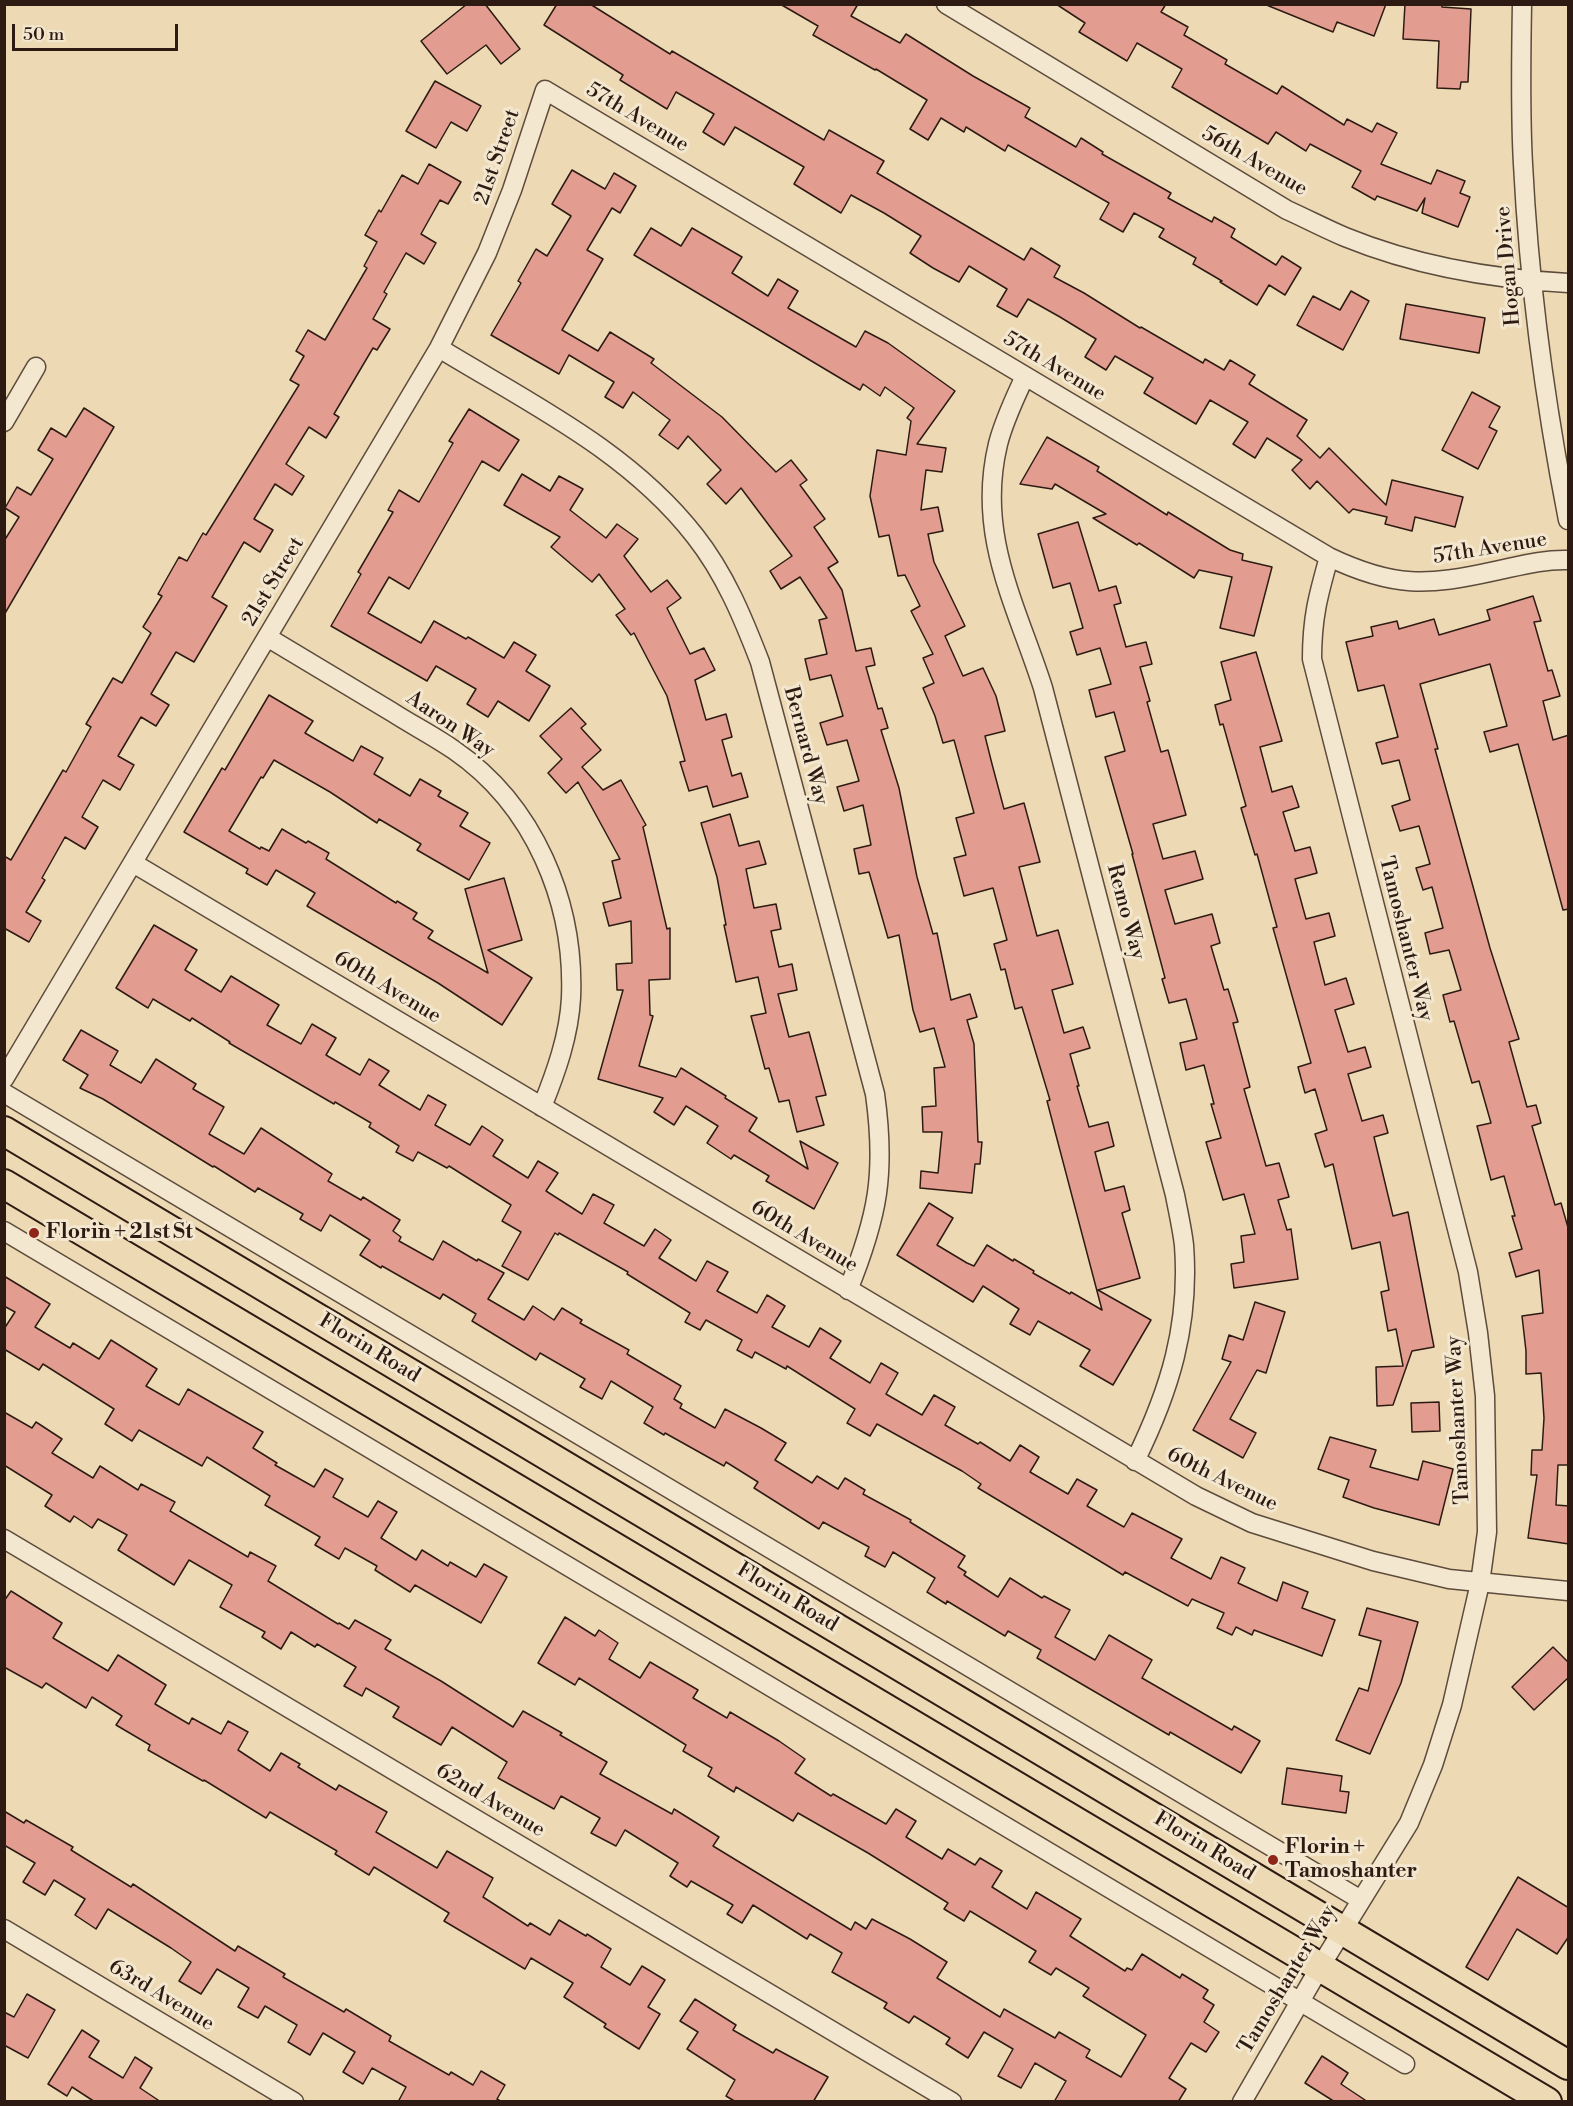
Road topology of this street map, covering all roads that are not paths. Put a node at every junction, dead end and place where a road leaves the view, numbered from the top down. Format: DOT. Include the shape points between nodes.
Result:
graph roads {
  1 [pos="946,4"];
  2 [pos="1522,4"];
  3 [pos="545,90"];
  4 [pos="1531,281"];
  5 [pos="1569,282"];
  6 [pos="439,348"];
  7 [pos="36,367"];
  8 [pos="1025,376"];
  9 [pos="4,422"];
  10 [pos="1569,520"];
  11 [pos="1329,557"];
  12 [pos="1569,560"];
  13 [pos="267,637"];
  14 [pos="133,863"];
  15 [pos="4,1079"];
  16 [pos="4,1093"];
  17 [pos="542,1107"];
  18 [pos="4,1131"];
  19 [pos="4,1184"];
  20 [pos="4,1232"];
  21 [pos="848,1290"];
  22 [pos="1136,1461"];
  23 [pos="4,1539"];
  24 [pos="1480,1583"];
  25 [pos="1569,1591"];
  26 [pos="1361,1900"];
  27 [pos="4,1929"];
  28 [pos="1343,1930"];
  29 [pos="1320,1967"];
  30 [pos="1300,2002"];
  31 [pos="1405,2064"];
  32 [pos="1569,2065"];
  33 [pos="294,2102"];
  34 [pos="952,2102"];
  35 [pos="1242,2102"];
  36 [pos="1547,2102"];
  1 -- 4 [label="street, 56th Avenue" via="1287,210 1406,258 1469,273"];
  2 -- 4 [label="street, Hogan Drive" via="1522,163"];
  3 -- 6 [label="street, 21st Street" via="487,253"];
  3 -- 8 [label="street, 57th Avenue"];
  4 -- 5 [label="street, 56th Avenue"];
  4 -- 10 [label="street, Hogan Drive" via="1545,392"];
  6 -- 13 [label="street, 21st Street"];
  6 -- 21 [label="street, Bernard Way" via="605,450 639,476 696,537 743,616 760,662 875,1094 880,1134 875,1210"];
  7 -- 9 [label="street"];
  8 -- 11 [label="street, 57th Avenue"];
  8 -- 22 [label="street, Remo Way" via="1006,420 994,470 991,509 995,547 1043,688 1175,1195 1184,1244 1185,1293 1176,1360"];
  11 -- 12 [label="street, 57th Avenue" via="1359,572 1424,583"];
  11 -- 24 [label="street, Tamoshanter Way" via="1315,605 1312,659 1468,1272 1478,1333 1487,1474 1487,1532"];
  13 -- 14 [label="street, 21st Street"];
  13 -- 17 [label="street, Aaron Way" via="455,750 508,800 533,836 561,903 571,956 571,1000 564,1043"];
  14 -- 15 [label="street, 21st Street"];
  14 -- 17 [label="street, 60th Avenue"];
  16 -- 26 [label="street, Florin Road"];
  17 -- 21 [label="street, 60th Avenue"];
  18 -- 28 [label="main road, Florin Road"];
  19 -- 29 [label="main road, Florin Road"];
  20 -- 30 [label="street"];
  21 -- 22 [label="street, 60th Avenue"];
  22 -- 24 [label="street, 60th Avenue" via="1252,1523 1373,1561"];
  23 -- 34 [label="street, 62nd Avenue"];
  24 -- 25 [label="street, 60th Avenue"];
  24 -- 26 [label="street, Tamoshanter Way" via="1452,1705 1432,1765 1409,1823"];
  26 -- 28 [label="street, Tamoshanter Way"];
  27 -- 33 [label="street, 63rd Avenue"];
  28 -- 29 [label="street, Tamoshanter Way"];
  28 -- 32 [label="main road, Florin Road"];
  29 -- 30 [label="street, Tamoshanter Way"];
  29 -- 36 [label="main road, Florin Road"];
  30 -- 31 [label="street"];
  30 -- 35 [label="street, Tamoshanter Way"];
}
